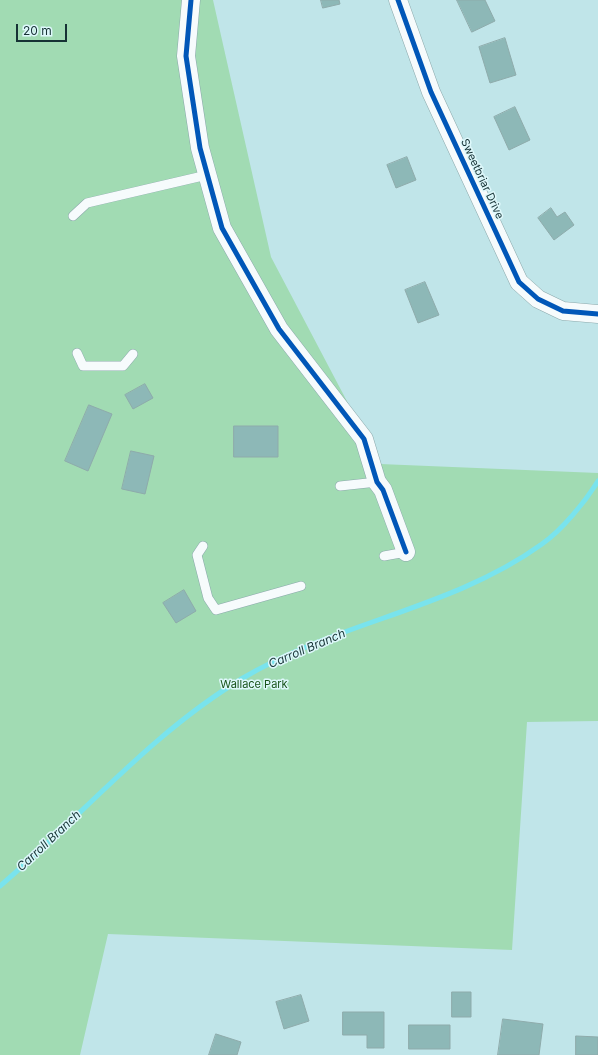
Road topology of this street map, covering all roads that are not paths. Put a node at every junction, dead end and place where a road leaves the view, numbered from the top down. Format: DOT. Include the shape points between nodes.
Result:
graph roads {
  1 [pos="191,0"];
  2 [pos="398,0"];
  3 [pos="207,175"];
  4 [pos="73,216"];
  5 [pos="598,314"];
  6 [pos="77,353"];
  7 [pos="133,354"];
  8 [pos="377,482"];
  9 [pos="340,486"];
  10 [pos="203,546"];
  11 [pos="406,552"];
  12 [pos="384,556"];
  13 [pos="301,586"];
  1 -- 3 [label="street" via="186,56 200,148"];
  2 -- 5 [label="street, Sweetbriar Drive" via="431,92 519,282 538,299 564,311"];
  3 -- 4 [label="lane" via="87,203"];
  3 -- 8 [label="street" via="222,228 279,328 364,439"];
  6 -- 7 [label="lane" via="83,366 123,366"];
  8 -- 9 [label="lane"];
  8 -- 11 [label="street"];
  10 -- 13 [label="lane" via="197,555 208,598 216,610"];
  11 -- 12 [label="lane"];
}
